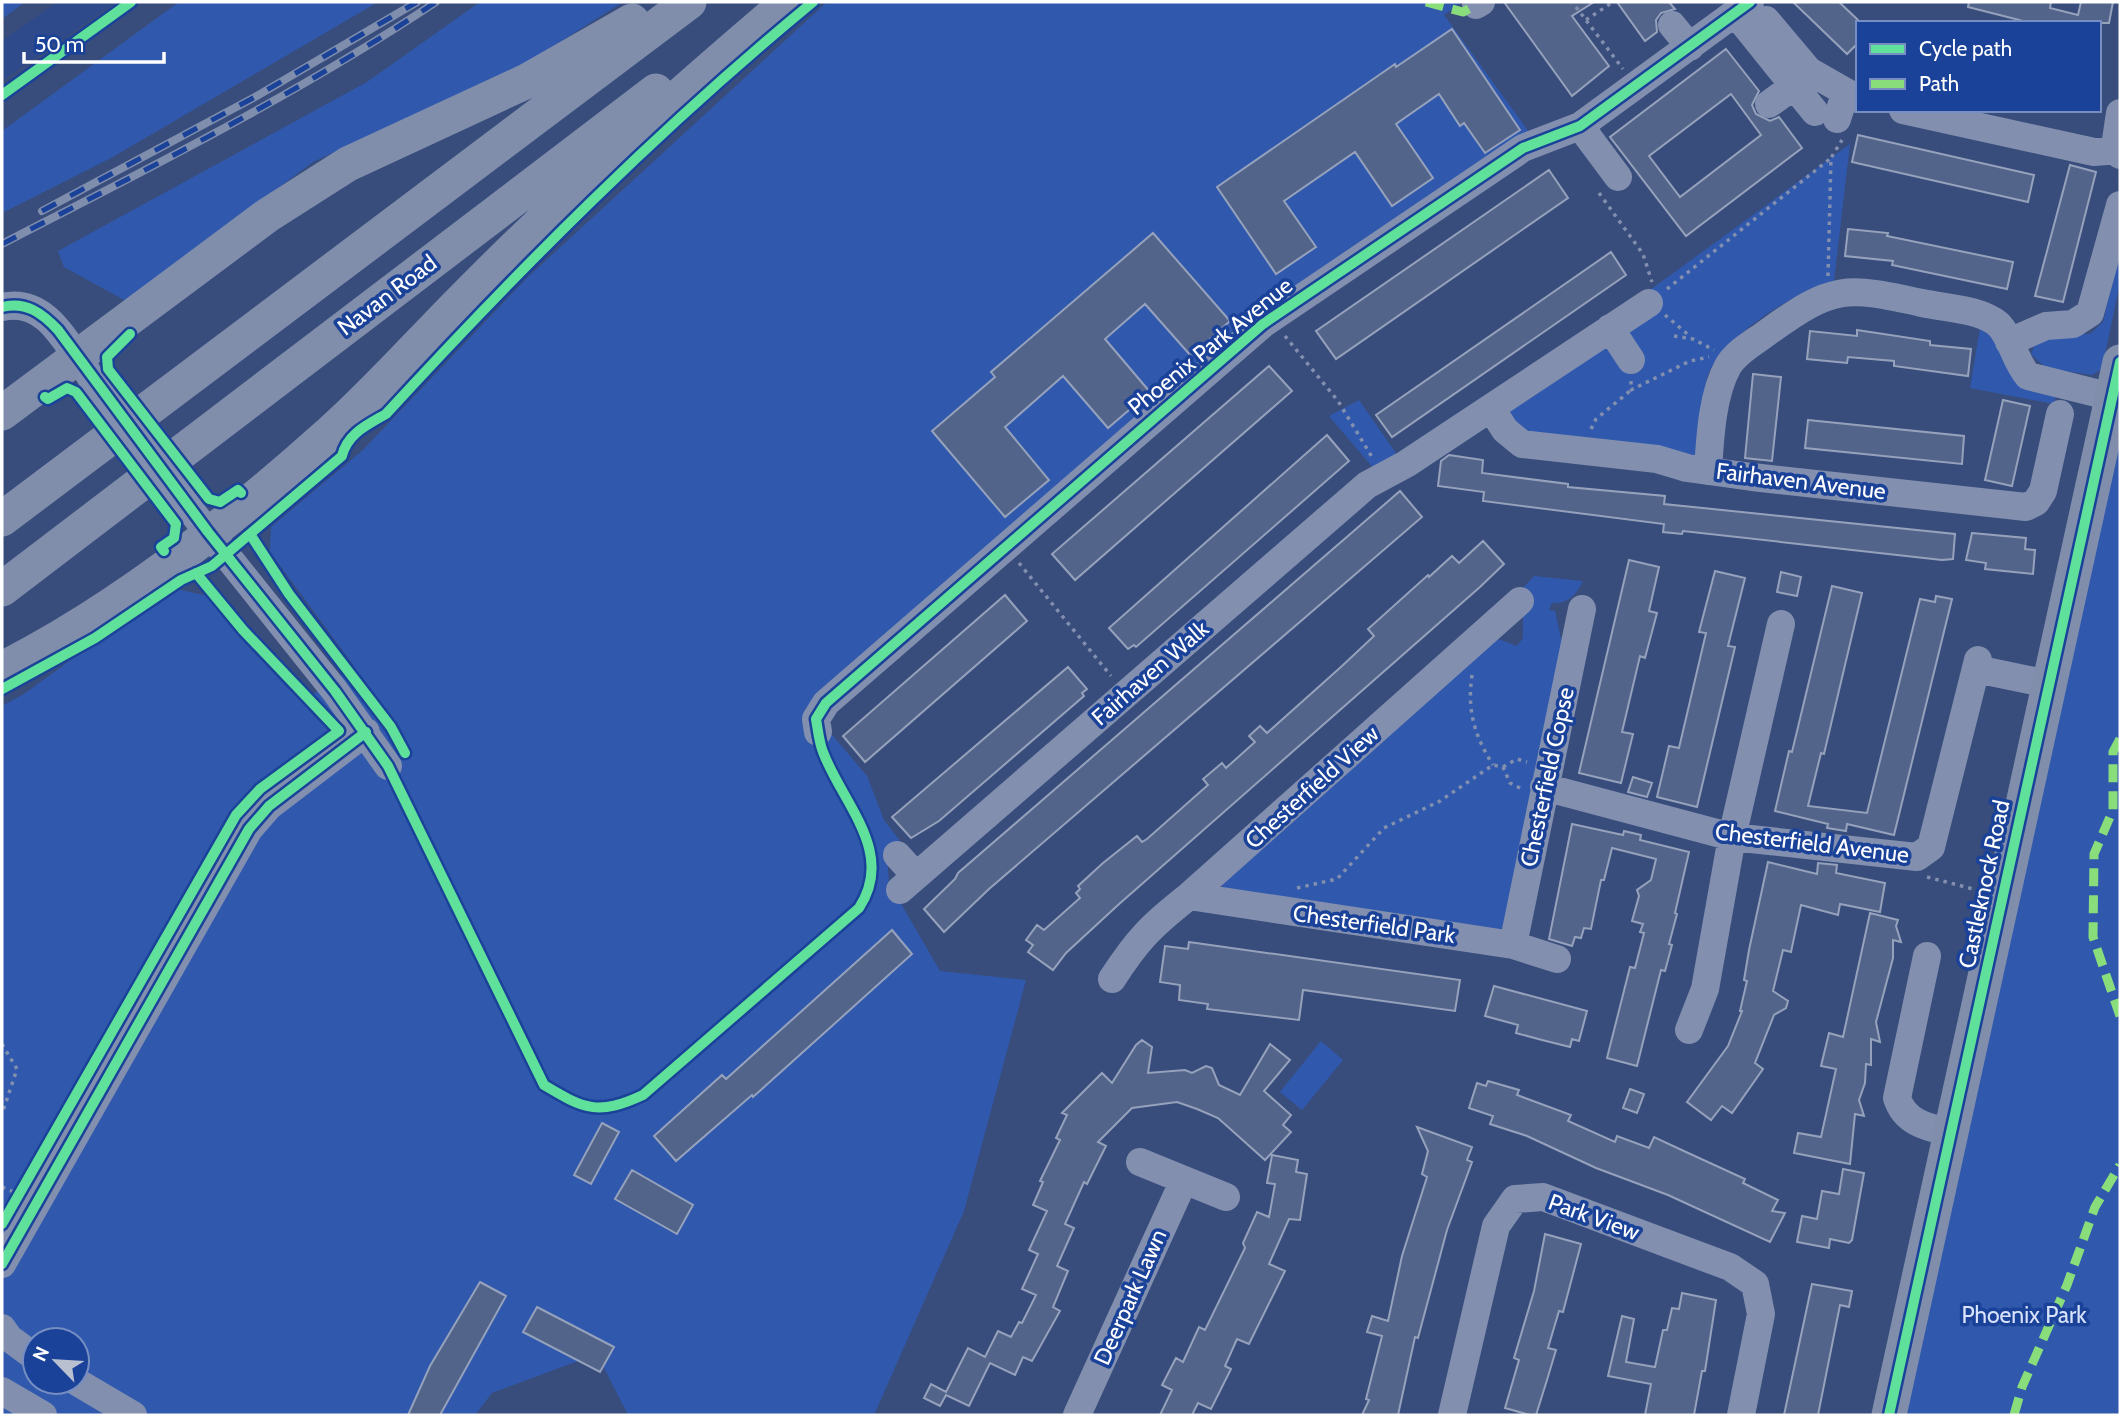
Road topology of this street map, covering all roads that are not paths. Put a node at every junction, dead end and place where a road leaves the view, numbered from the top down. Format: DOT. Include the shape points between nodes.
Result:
graph roads {
  1 [pos="661,2"];
  2 [pos="689,2"];
  3 [pos="773,2"];
  4 [pos="788,2"];
  5 [pos="1751,12"];
  6 [pos="1672,25"];
  7 [pos="1690,47"];
  8 [pos="1794,86"];
  9 [pos="1769,104"];
  10 [pos="1839,106"];
  11 [pos="1912,112"];
  12 [pos="2120,113"];
  13 [pos="1580,126"];
  14 [pos="2120,153"];
  15 [pos="1605,181"];
  16 [pos="2120,205"];
  17 [pos="1650,302"];
  18 [pos="2,307"];
  19 [pos="1610,328"];
  20 [pos="2009,342"];
  21 [pos="2120,362"];
  22 [pos="84,367"];
  23 [pos="1632,368"];
  24 [pos="2112,397"];
  25 [pos="1491,408"];
  26 [pos="2,413"];
  27 [pos="2060,414"];
  28 [pos="1708,471"];
  29 [pos="2,519"];
  30 [pos="198,519"];
  31 [pos="2,589"];
  32 [pos="1520,601"];
  33 [pos="1582,609"];
  34 [pos="1782,624"];
  35 [pos="2,669"];
  36 [pos="2049,684"];
  37 [pos="366,732"];
  38 [pos="818,732"];
  39 [pos="388,766"];
  40 [pos="1543,791"];
  41 [pos="1732,837"];
  42 [pos="897,855"];
  43 [pos="1189,897"];
  44 [pos="1513,945"];
  45 [pos="1927,956"];
  46 [pos="1557,958"];
  47 [pos="1112,979"];
  48 [pos="1689,1030"];
  49 [pos="1951,1133"];
  50 [pos="1140,1162"];
  51 [pos="1184,1180"];
  52 [pos="1226,1197"];
  53 [pos="2,1264"];
  54 [pos="2,1328"];
  55 [pos="21,1347"];
  56 [pos="91,1390"];
  57 [pos="2,1391"];
  58 [pos="125,1413"];
  59 [pos="43,1415"];
  60 [pos="1077,1415"];
  61 [pos="1452,1415"];
  62 [pos="1741,1415"];
  63 [pos="1889,1415"];
  1 -- 22 [label="main road" via="527,81 348,164 268,215"];
  2 -- 29 [label="main road"];
  3 -- 31 [label="main road, Navan Road"];
  4 -- 30 [label="main road" via="619,152 332,431"];
  5 -- 7 [label="street, Phoenix Park Avenue"];
  5 -- 8 [label="street"];
  5 -- 10 [label="street"];
  6 -- 7 [label="street"];
  7 -- 13 [label="street, Phoenix Park Avenue"];
  8 -- 9 [label="street"];
  8 -- 10 [label="street"];
  11 -- 14 [label="street" via="2083,150"];
  12 -- 14 [label="street" via="2116,140"];
  13 -- 15 [label="street"];
  13 -- 38 [label="street, Phoenix Park Avenue" via="1523,148 1272,317 826,703 816,719"];
  16 -- 20 [label="street" via="2090,313 2073,324 2046,326"];
  17 -- 19 [label="street"];
  18 -- 22 [label="street" via="26,307 45,316"];
  19 -- 23 [label="street"];
  19 -- 25 [label="street"];
  20 -- 24 [label="street" via="2028,376"];
  20 -- 28 [label="street" via="1999,326 1983,316 1874,292 1830,295 1806,304 1728,366 1718,391"];
  21 -- 24 [label="main road, Castleknock Road"];
  22 -- 26 [label="main road"];
  22 -- 30 [label="street, bridge"];
  24 -- 36 [label="main road, Castleknock Road"];
  25 -- 28 [label="street, Fairhaven Avenue" via="1505,430 1522,444 1657,459"];
  25 -- 42 [label="street, Fairhaven Walk" via="1367,485 908,883"];
  27 -- 28 [label="street, Fairhaven Avenue" via="2043,491 2026,507"];
  30 -- 35 [label="main road" via="93,615"];
  30 -- 37 [label="street"];
  32 -- 43 [label="street, Chesterfield View"];
  33 -- 40 [label="street, Chesterfield Copse"];
  34 -- 41 [label="street"];
  36 -- 41 [label="street, Chesterfield Avenue" via="1977,665 1931,846 1917,857"];
  36 -- 49 [label="main road, Castleknock Road"];
  37 -- 39 [label="street"];
  37 -- 53 [label="street" via="269,806 220,855"];
  40 -- 41 [label="street, Chesterfield Avenue"];
  40 -- 44 [label="street, Chesterfield Copse"];
  41 -- 48 [label="street" via="1714,946"];
  43 -- 44 [label="street, Chesterfield Park"];
  43 -- 47 [label="street, Chesterfield View" via="1137,940"];
  44 -- 46 [label="street, Chesterfield Park"];
  45 -- 49 [label="street" via="1897,1098 1902,1113 1916,1123"];
  49 -- 63 [label="main road, Castleknock Road"];
  50 -- 51 [label="street"];
  51 -- 52 [label="street"];
  51 -- 60 [label="street, Deerpark Lawn"];
  54 -- 55 [label="street"];
  56 -- 58 [label="street"];
  57 -- 59 [label="street"];
  61 -- 62 [label="street, Park View" via="1496,1226 1515,1199 1544,1197 1730,1267 1755,1284 1761,1314"];
}
